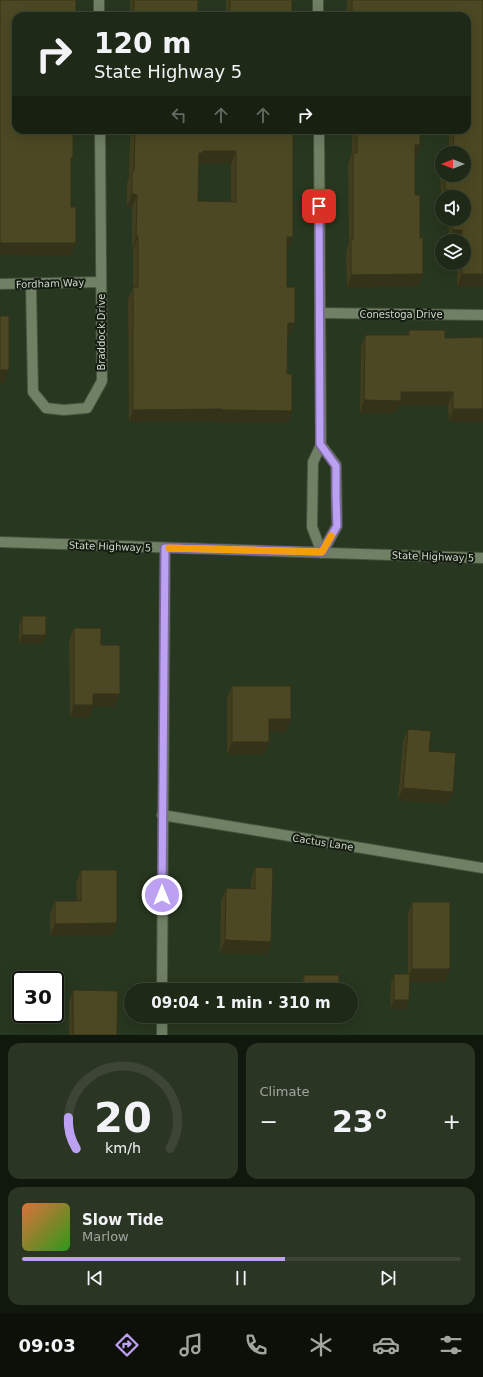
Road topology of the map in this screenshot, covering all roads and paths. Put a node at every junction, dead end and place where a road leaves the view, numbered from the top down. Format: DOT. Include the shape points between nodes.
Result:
graph roads {
  1 [pos="99,0"];
  2 [pos="318,0"];
  3 [pos="99,12"];
  4 [pos="318,12"];
  5 [pos="100,134"];
  6 [pos="319,134"];
  7 [pos="101,282"];
  8 [pos="0,284"];
  9 [pos="32,284"];
  10 [pos="320,314"];
  11 [pos="483,315"];
  12 [pos="320,444"];
  13 [pos="0,542"];
  14 [pos="165,548"];
  15 [pos="322,552"];
  16 [pos="483,558"];
  17 [pos="162,815"];
  18 [pos="483,868"];
  19 [pos="162,983"];
  20 [pos="162,1023"];
  21 [pos="162,1035"];
  1 -- 3 [label="street"];
  2 -- 4 [label="street"];
  5 -- 7 [label="street, Braddock Drive"];
  6 -- 10 [label="street"];
  7 -- 9 [label="street, Fordham Way"];
  7 -- 9 [label="street, Braddock Drive" via="102,381 87,408 64,410 46,408 33,392"];
  8 -- 9 [label="street, Fordham Way"];
  10 -- 11 [label="street, Conestoga Drive"];
  10 -- 12 [label="street"];
  12 -- 15 [label="street" via="313,462 312,527"];
  12 -- 15 [label="street" via="336,466 337,526"];
  13 -- 14 [label="street, State Highway 5"];
  14 -- 15 [label="street, State Highway 5"];
  14 -- 17 [label="street"];
  15 -- 16 [label="street, State Highway 5"];
  17 -- 18 [label="street, Cactus Lane"];
  17 -- 19 [label="street"];
  20 -- 21 [label="street"];
}
